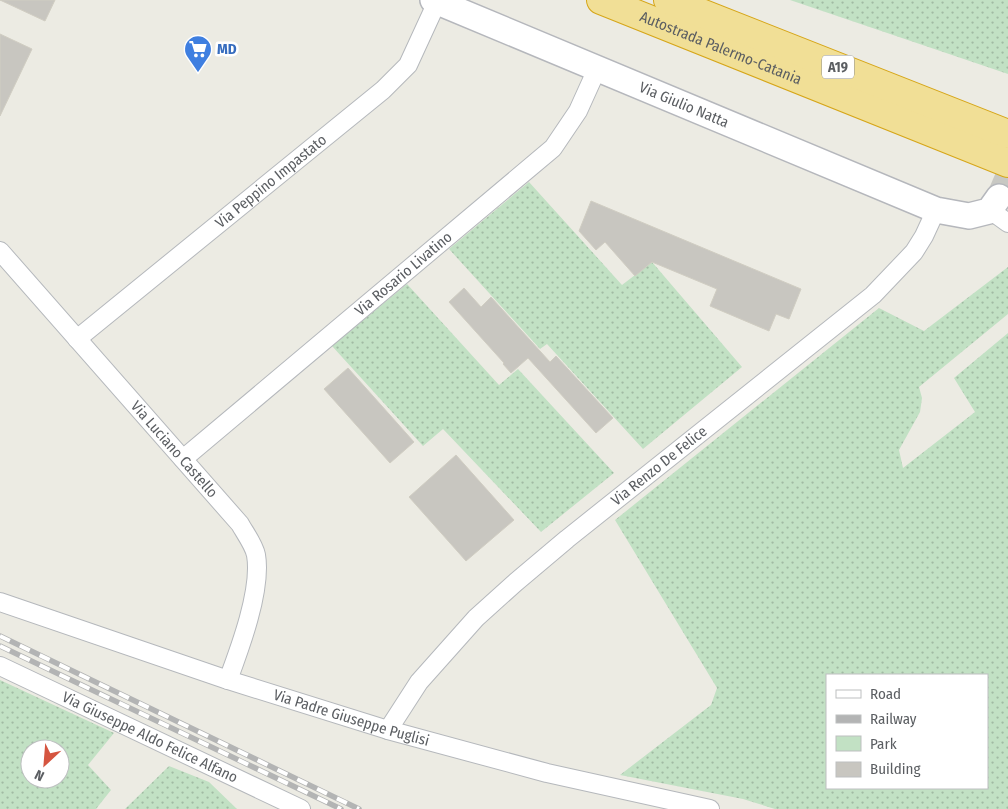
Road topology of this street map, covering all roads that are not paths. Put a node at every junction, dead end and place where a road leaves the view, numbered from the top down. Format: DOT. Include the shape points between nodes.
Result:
graph roads {
  1 [pos="601,0"];
  2 [pos="669,0"];
  3 [pos="435,1"];
  4 [pos="597,69"];
  5 [pos="790,76"];
  6 [pos="1008,124"];
  7 [pos="1008,134"];
  8 [pos="1008,163"];
  9 [pos="1001,203"];
  10 [pos="936,210"];
  11 [pos="0,251"];
  12 [pos="77,339"];
  13 [pos="183,459"];
  14 [pos="0,602"];
  15 [pos="0,666"];
  16 [pos="228,680"];
  17 [pos="388,730"];
  18 [pos="301,809"];
  19 [pos="710,809"];
  1 -- 5 [label="highway, Autostrada Palermo-Catania / A19"];
  2 -- 6 [label="highway"];
  2 -- 7 [label="highway, Autostrada Palermo-Catania / A19"];
  3 -- 4 [label="street, Via Giulio Natta"];
  3 -- 12 [label="street, Via Peppino Impastato" via="408,66 383,90"];
  4 -- 10 [label="street, Via Giulio Natta"];
  4 -- 13 [label="street, Via Rosario Livatino" via="578,111 553,148"];
  5 -- 8 [label="highway, Autostrada Palermo-Catania / A19"];
  5 -- 9 [label="highway" via="894,133"];
  9 -- 10 [label="street, Via Giulio Natta" via="969,216"];
  10 -- 17 [label="street, Via Renzo De Felice" via="914,252 873,295 566,539 476,618 419,682"];
  11 -- 12 [label="street, Via Luciano Castello"];
  12 -- 13 [label="street, Via Luciano Castello"];
  13 -- 16 [label="street, Via Luciano Castello" via="240,524 256,554 256,583"];
  14 -- 16 [label="street, Via Padre Giuseppe Puglisi"];
  15 -- 18 [label="street, Via Giuseppe Aldo Felice Alfano"];
  16 -- 17 [label="street, Via Padre Giuseppe Puglisi"];
  17 -- 19 [label="street, Via Padre Giuseppe Puglisi" via="547,773"];
}
